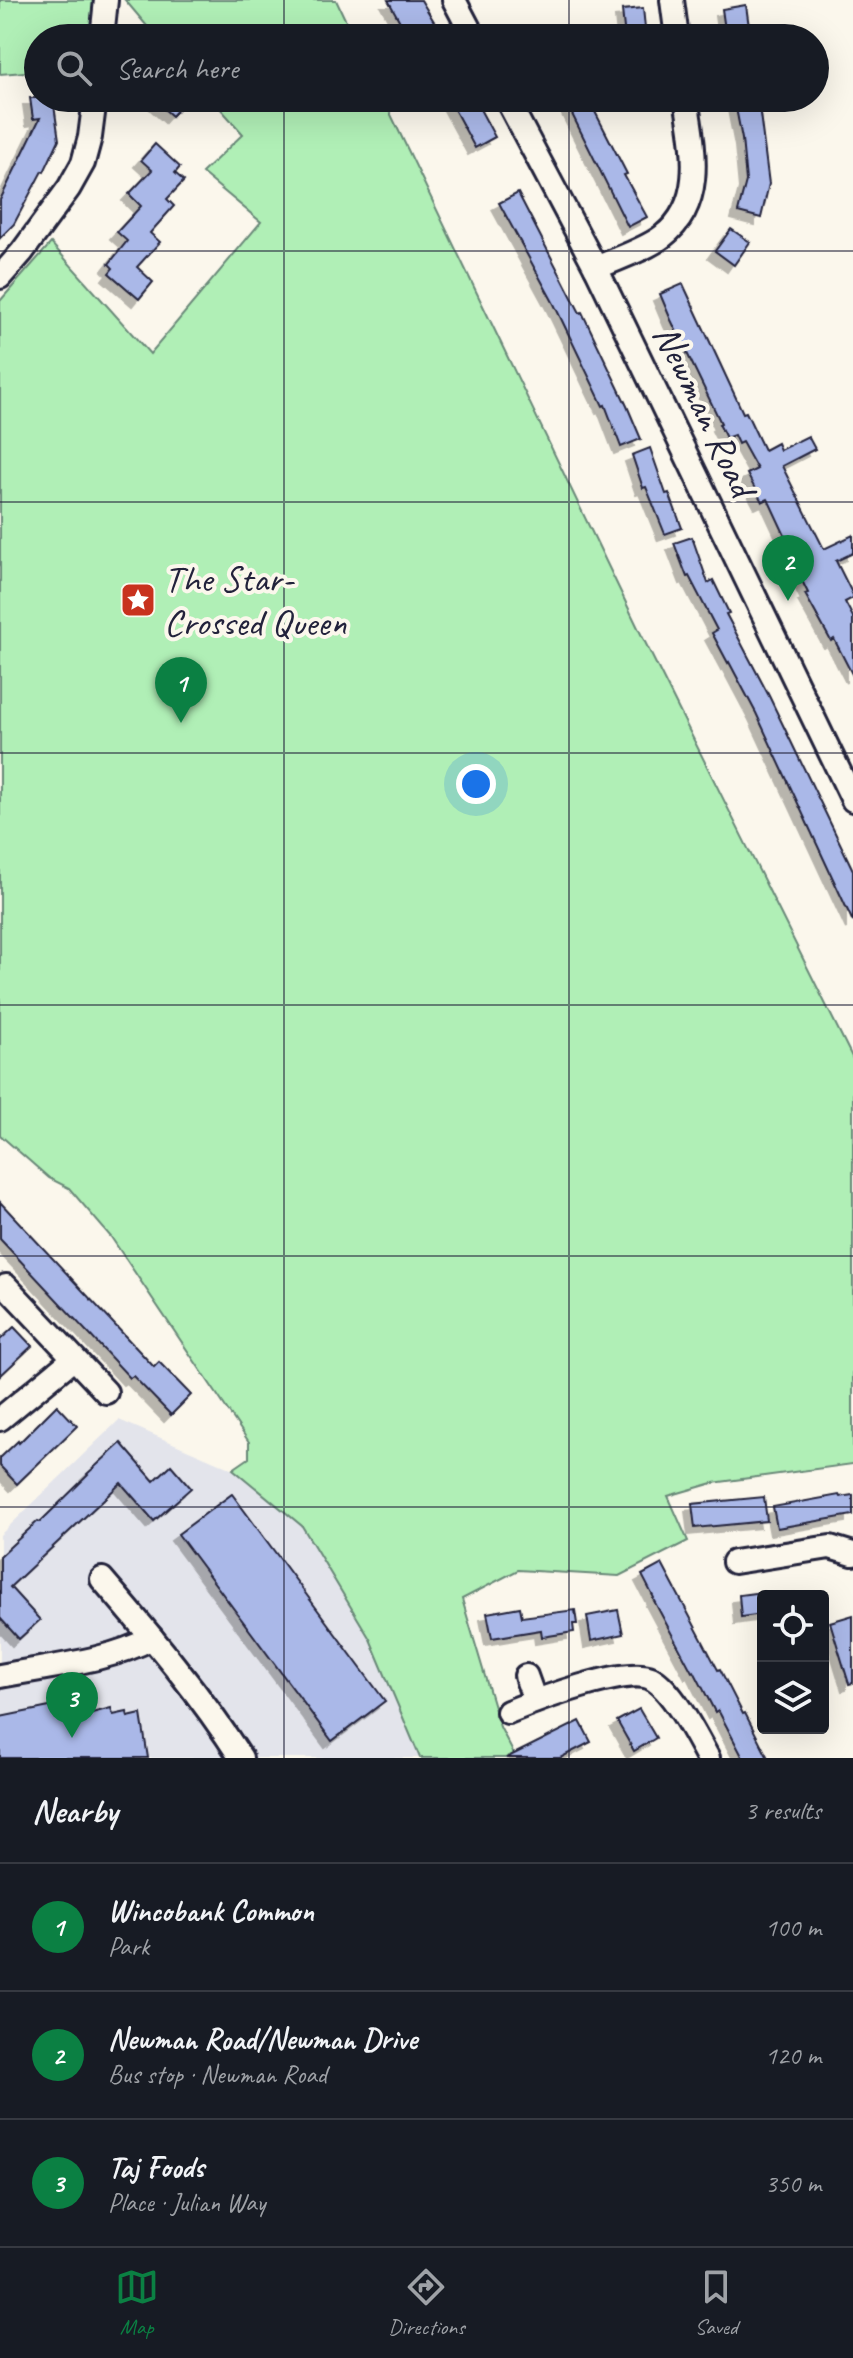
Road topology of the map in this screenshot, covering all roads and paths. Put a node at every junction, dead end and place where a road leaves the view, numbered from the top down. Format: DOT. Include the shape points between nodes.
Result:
graph roads {
  1 [pos="106,0"];
  2 [pos="454,0"];
  3 [pos="672,0"];
  4 [pos="103,24"];
  5 [pos="467,24"];
  6 [pos="675,24"];
  7 [pos="93,112"];
  8 [pos="513,112"];
  9 [pos="688,112"];
  10 [pos="596,268"];
  11 [pos="0,277"];
  12 [pos="853,800"];
  13 [pos="6,1286"];
  14 [pos="73,1359"];
  15 [pos="106,1392"];
  16 [pos="0,1419"];
  17 [pos="853,1554"];
  18 [pos="734,1562"];
  19 [pos="102,1579"];
  20 [pos="152,1638"];
  21 [pos="0,1676"];
  22 [pos="526,1676"];
  23 [pos="535,1701"];
  24 [pos="508,1712"];
  25 [pos="241,1758"];
  26 [pos="708,1758"];
  1 -- 4 [label="street"];
  2 -- 5 [label="street"];
  3 -- 6 [label="street"];
  7 -- 11 [label="street" via="83,163 69,188"];
  8 -- 10 [label="street, Newman Road"];
  9 -- 10 [label="street" via="695,175 687,209 661,237"];
  10 -- 12 [label="street, Newman Road"];
  13 -- 14 [label="street"];
  14 -- 15 [label="street"];
  14 -- 16 [label="street"];
  17 -- 18 [label="street" via="830,1547"];
  19 -- 20 [label="street"];
  20 -- 21 [label="street" via="115,1653"];
  20 -- 25 [label="street"];
  22 -- 23 [label="street"];
  23 -- 24 [label="street"];
  23 -- 26 [label="street" via="625,1675 650,1678 688,1720"];
}
